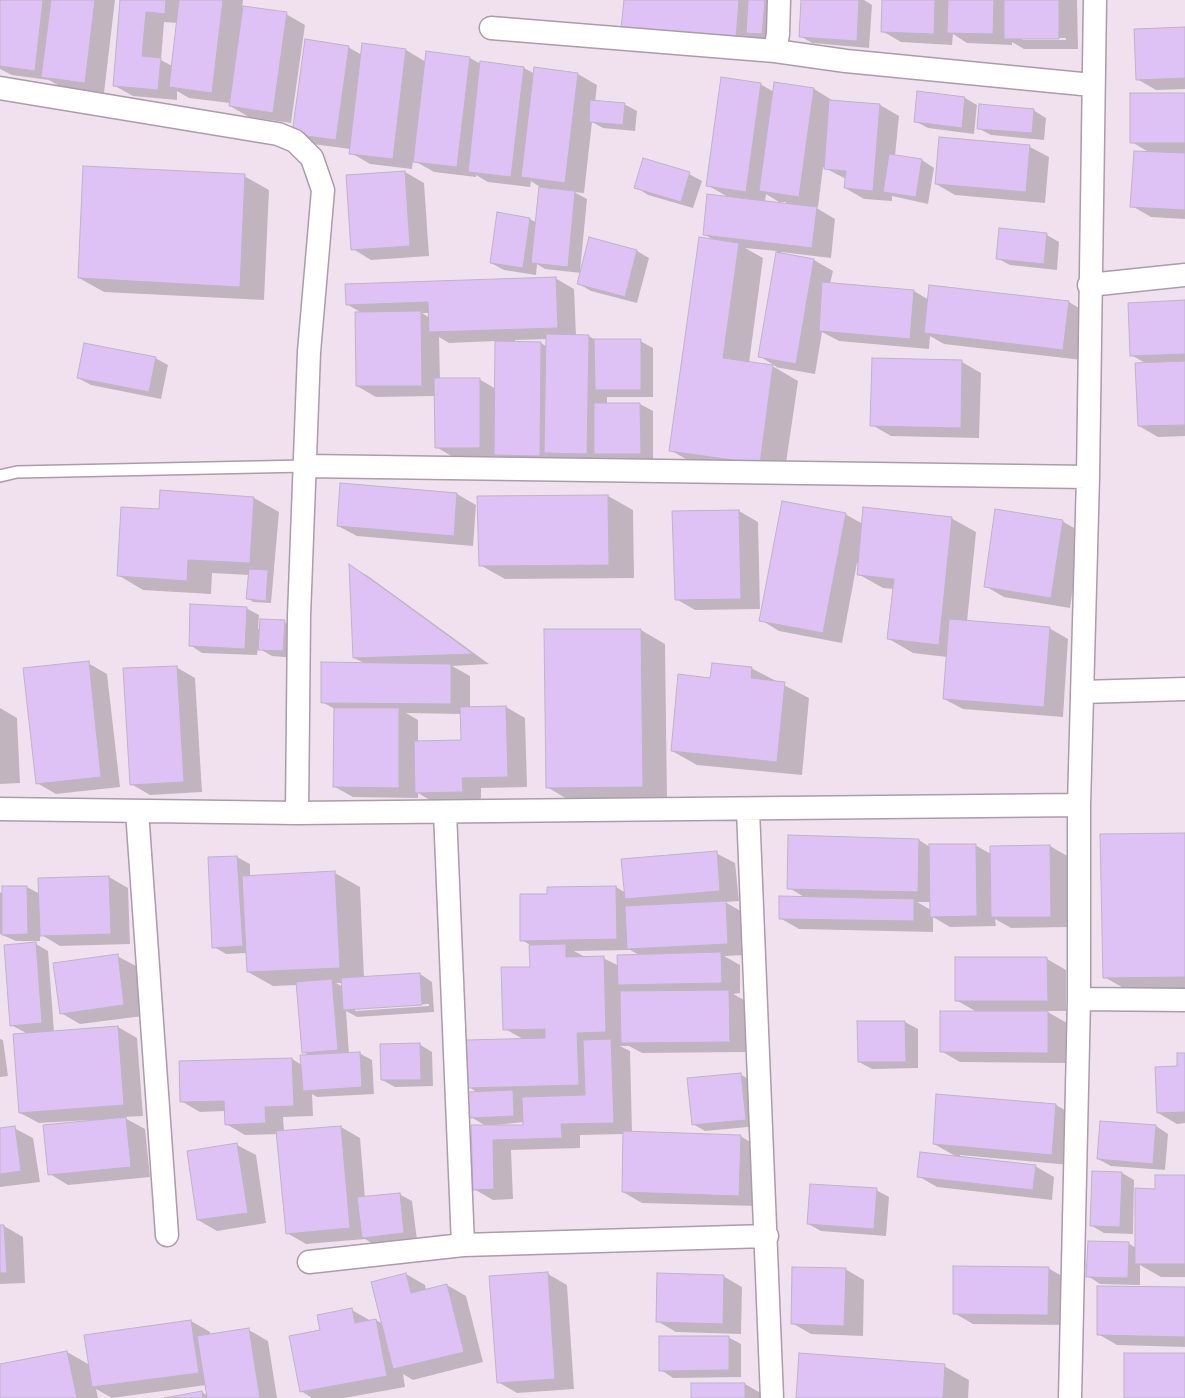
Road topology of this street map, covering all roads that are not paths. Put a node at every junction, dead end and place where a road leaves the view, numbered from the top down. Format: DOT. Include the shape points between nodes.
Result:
graph roads {
  1 [pos="779,0"];
  2 [pos="1095,0"];
  3 [pos="492,28"];
  4 [pos="775,51"];
  5 [pos="1092,85"];
  6 [pos="0,88"];
  7 [pos="1185,275"];
  8 [pos="1089,285"];
  9 [pos="304,466"];
  10 [pos="0,476"];
  11 [pos="1088,477"];
  12 [pos="1185,689"];
  13 [pos="1082,692"];
  14 [pos="1079,805"];
  15 [pos="0,809"];
  16 [pos="748,810"];
  17 [pos="137,811"];
  18 [pos="444,812"];
  19 [pos="297,813"];
  20 [pos="1079,999"];
  21 [pos="1185,1000"];
  22 [pos="167,1235"];
  23 [pos="767,1236"];
  24 [pos="463,1245"];
  25 [pos="309,1262"];
  26 [pos="772,1398"];
  27 [pos="1070,1398"];
  1 -- 4 [label="street"];
  2 -- 5 [label="street"];
  3 -- 4 [label="street"];
  4 -- 5 [label="street"];
  5 -- 8 [label="street"];
  6 -- 9 [label="street" via="278,134 295,141 312,158 323,190 309,352"];
  7 -- 8 [label="street"];
  8 -- 11 [label="street"];
  9 -- 10 [label="lane" via="17,472"];
  9 -- 11 [label="street"];
  9 -- 19 [label="street"];
  11 -- 13 [label="street"];
  12 -- 13 [label="street"];
  13 -- 14 [label="street"];
  14 -- 16 [label="street"];
  14 -- 20 [label="street"];
  15 -- 17 [label="street"];
  16 -- 18 [label="street"];
  16 -- 23 [label="street"];
  17 -- 19 [label="street"];
  17 -- 22 [label="street"];
  18 -- 19 [label="street"];
  18 -- 24 [label="street"];
  20 -- 21 [label="street"];
  20 -- 27 [label="street"];
  23 -- 24 [label="street"];
  23 -- 26 [label="street"];
  24 -- 25 [label="street"];
}
